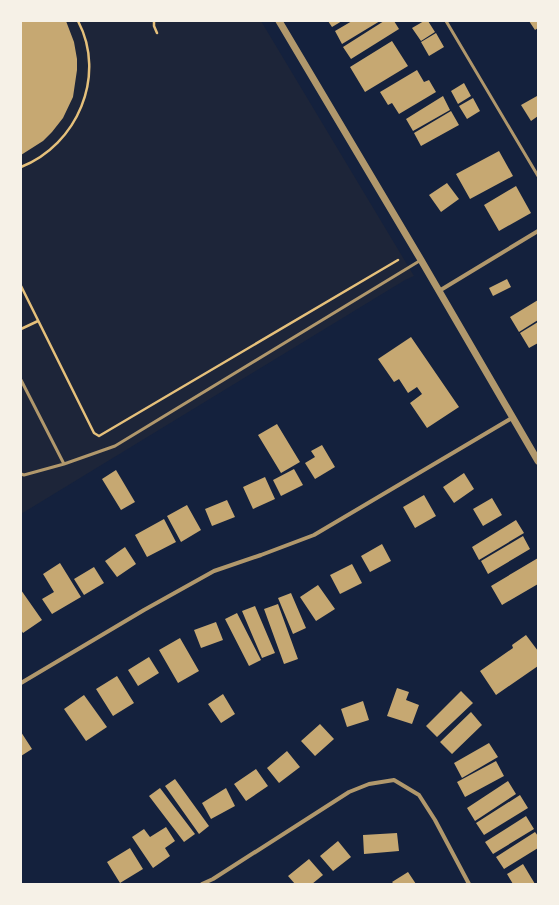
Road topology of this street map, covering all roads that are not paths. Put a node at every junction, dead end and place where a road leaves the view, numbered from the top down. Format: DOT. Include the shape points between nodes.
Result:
graph roads {
  1 [pos="279,21"];
  2 [pos="446,21"];
  3 [pos="538,176"];
  4 [pos="538,231"];
  5 [pos="421,260"];
  6 [pos="439,291"];
  7 [pos="21,380"];
  8 [pos="512,418"];
  9 [pos="538,461"];
  10 [pos="64,464"];
  11 [pos="21,474"];
  12 [pos="21,682"];
  13 [pos="213,878"];
  14 [pos="202,884"];
  15 [pos="216,884"];
  16 [pos="469,884"];
  1 -- 5 [label="street"];
  2 -- 3 [label="lane"];
  4 -- 6 [label="street"];
  5 -- 6 [label="street"];
  5 -- 10 [label="lane" via="114,446"];
  6 -- 8 [label="street"];
  7 -- 10 [label="lane"];
  8 -- 9 [label="street"];
  8 -- 12 [label="street" via="314,535 214,571"];
  10 -- 11 [label="lane"];
  13 -- 14 [label="street"];
  13 -- 15 [label="street"];
  13 -- 16 [label="street" via="349,792 369,784 394,780 419,795"];
}
